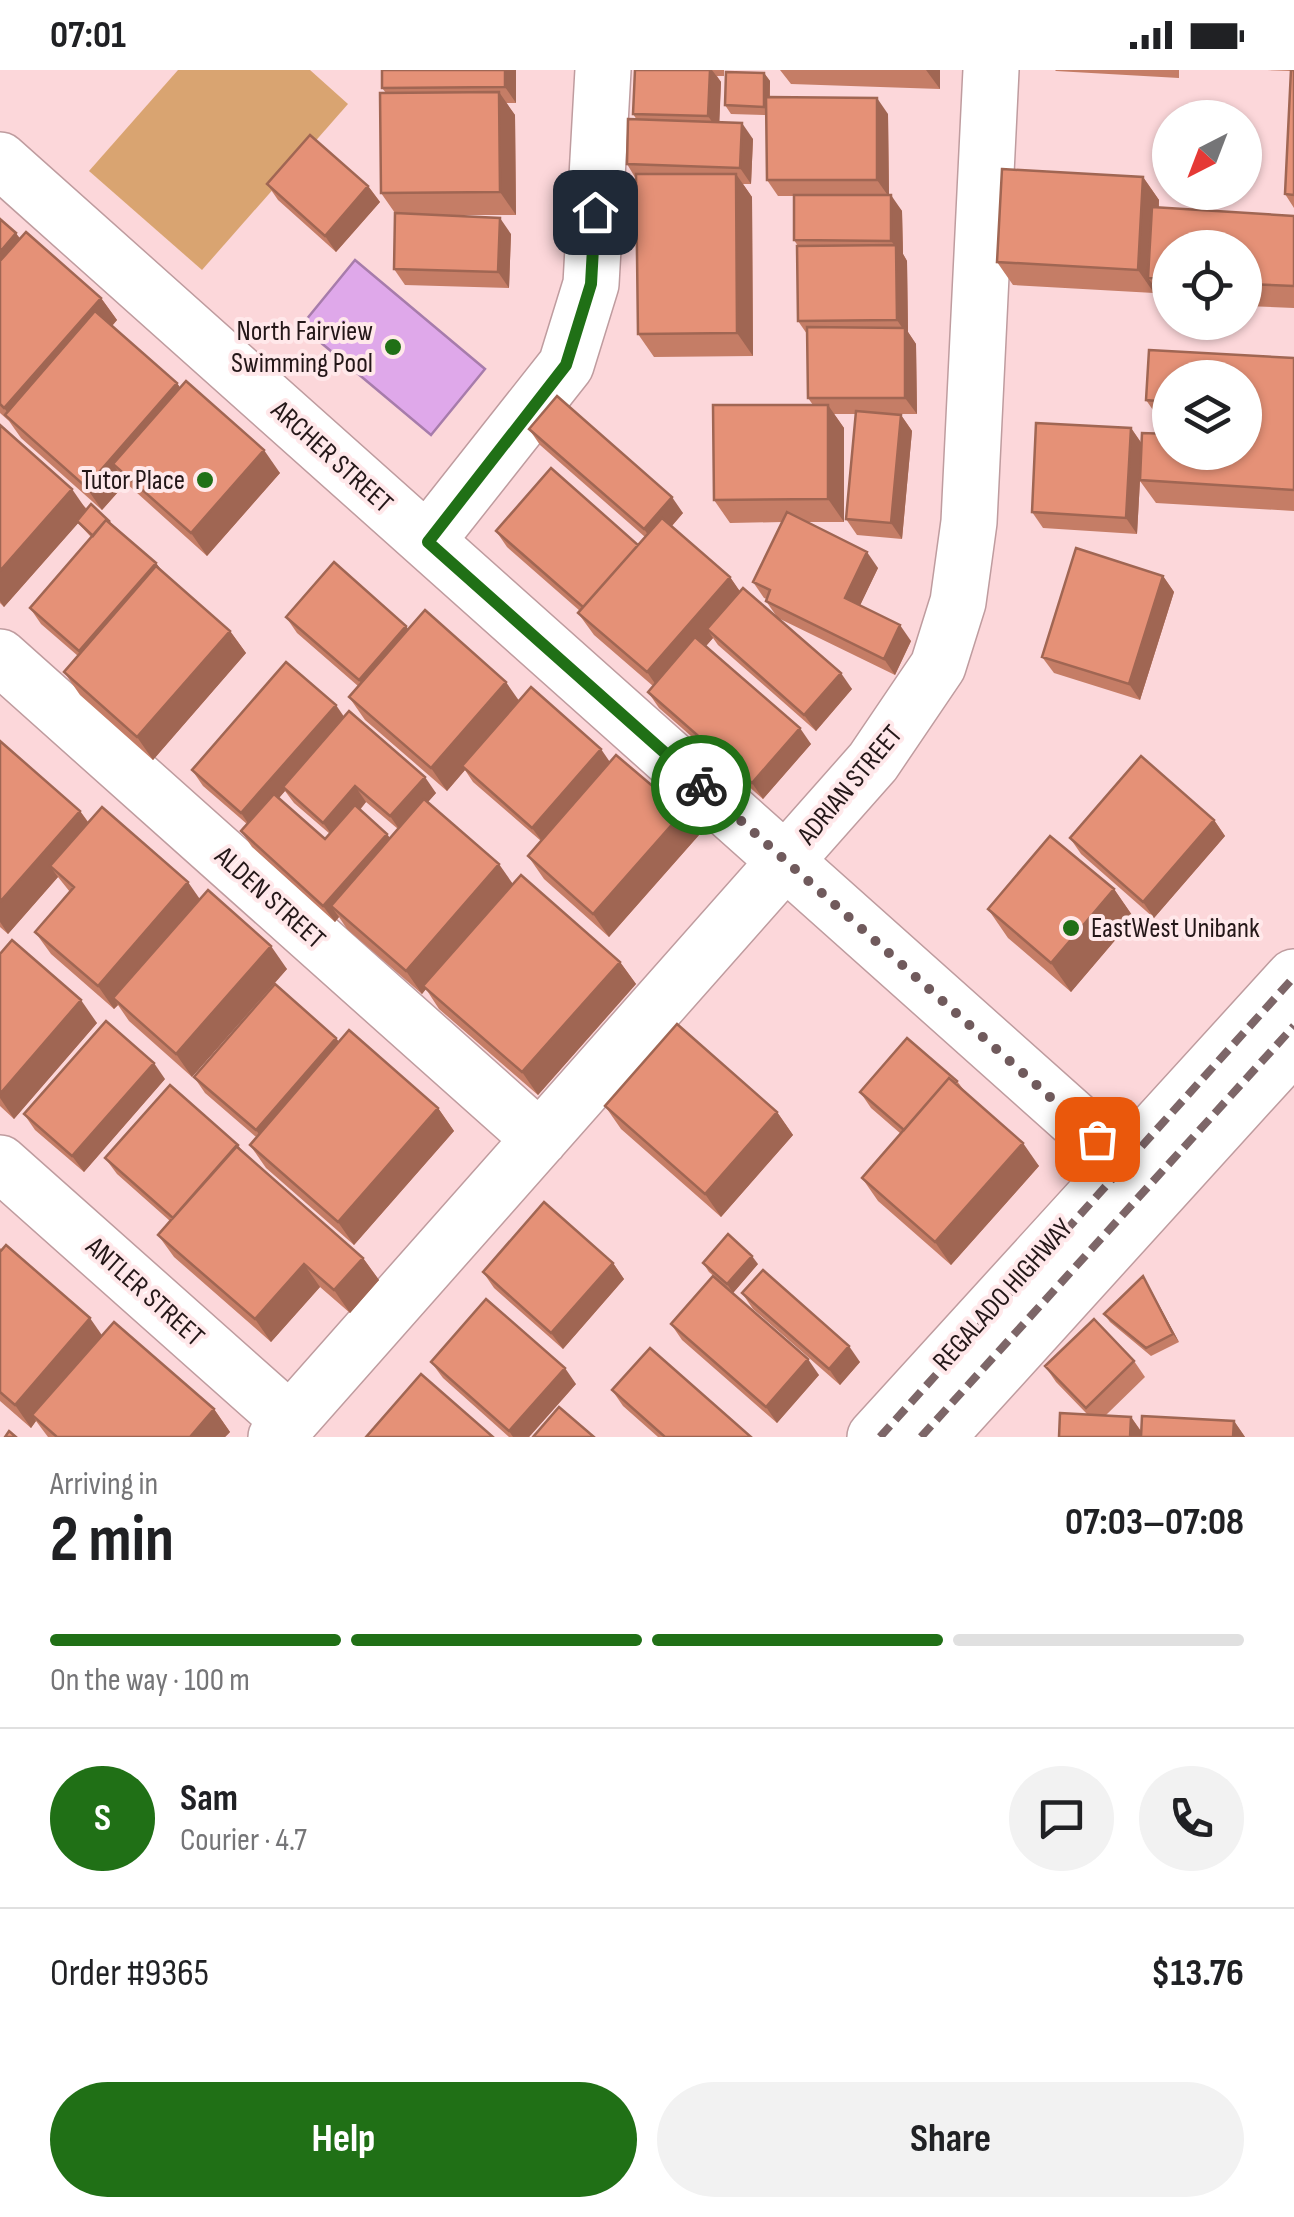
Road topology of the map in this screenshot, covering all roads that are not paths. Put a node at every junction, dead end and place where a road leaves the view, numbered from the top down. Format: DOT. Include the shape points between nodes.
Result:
graph roads {
  1 [pos="603,70"];
  2 [pos="991,70"];
  3 [pos="0,160"];
  4 [pos="428,542"];
  5 [pos="0,656"];
  6 [pos="786,861"];
  7 [pos="1294,977"];
  8 [pos="1294,1044"];
  9 [pos="540,1139"];
  10 [pos="0,1163"];
  11 [pos="1140,1178"];
  12 [pos="283,1429"];
  13 [pos="875,1437"];
  14 [pos="936,1437"];
  1 -- 4 [label="street" via="591,284 566,365"];
  2 -- 6 [label="street, ADRIAN STREET" via="969,522 958,602 938,666 907,717"];
  3 -- 4 [label="street, ARCHER STREET"];
  4 -- 6 [label="street, ARCHER STREET"];
  5 -- 9 [label="street, ALDEN STREET"];
  6 -- 9 [label="street, ADRIAN STREET"];
  6 -- 11 [label="street, ARCHER STREET"];
  7 -- 11 [label="street, REGALADO HIGHWAY"];
  8 -- 11 [label="street, REGALADO HIGHWAY"];
  9 -- 12 [label="street, ADRIAN STREET"];
  10 -- 12 [label="street, ANTLER STREET"];
  11 -- 13 [label="street, REGALADO HIGHWAY"];
  11 -- 14 [label="street, REGALADO HIGHWAY"];
}
